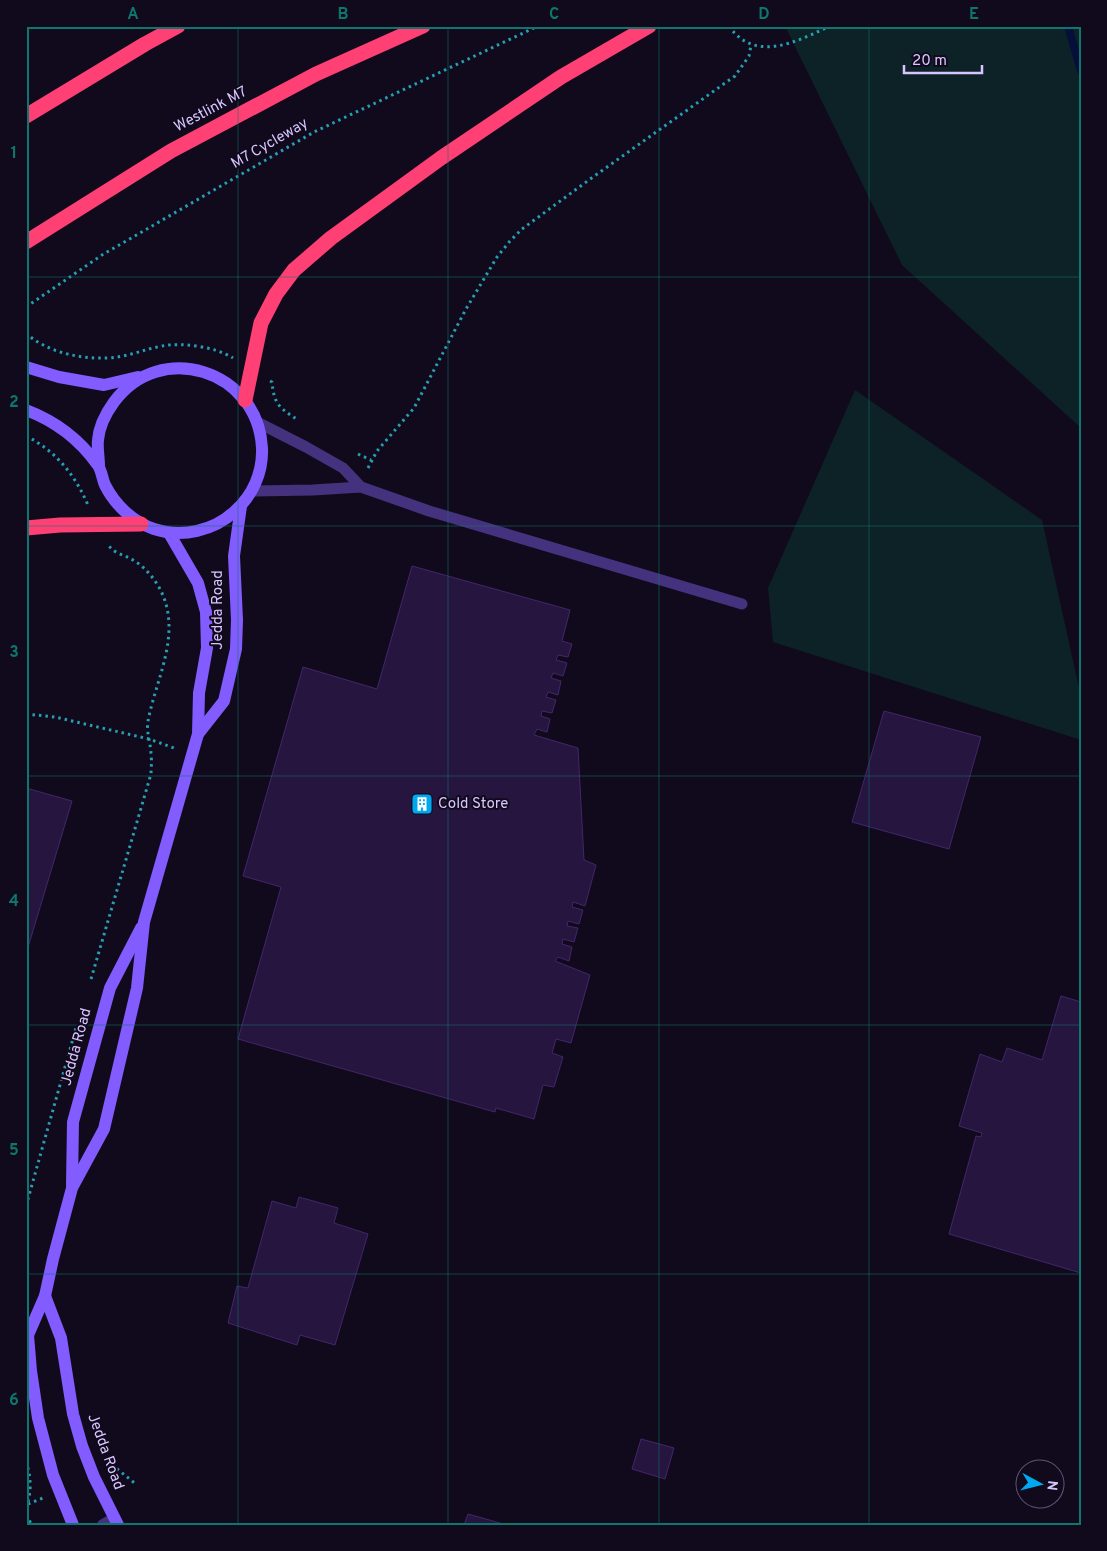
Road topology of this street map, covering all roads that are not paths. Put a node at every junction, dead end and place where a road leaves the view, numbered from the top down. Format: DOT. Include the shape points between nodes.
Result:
graph roads {
  1 [pos="178,26"];
  2 [pos="423,26"];
  3 [pos="648,27"];
  4 [pos="26,116"];
  5 [pos="32,238"];
  6 [pos="26,367"];
  7 [pos="145,375"];
  8 [pos="245,400"];
  9 [pos="26,410"];
  10 [pos="257,422"];
  11 [pos="99,466"];
  12 [pos="361,487"];
  13 [pos="252,491"];
  14 [pos="241,506"];
  15 [pos="141,524"];
  16 [pos="26,528"];
  17 [pos="169,533"];
  18 [pos="742,604"];
  19 [pos="198,734"];
  20 [pos="144,922"];
  21 [pos="72,1188"];
  22 [pos="45,1296"];
  23 [pos="112,1523"];
  24 [pos="73,1525"];
  1 -- 4 [label="highway"];
  2 -- 5 [label="highway, Westlink M7" via="316,74 171,151"];
  3 -- 8 [label="highway" via="561,77 442,158 331,238 294,270 276,294 261,323"];
  6 -- 7 [label="main road" via="104,385"];
  7 -- 8 [label="main road" via="182,368 200,370 217,376"];
  7 -- 11 [label="main road" via="123,391 106,413 98,439"];
  8 -- 10 [label="main road"];
  9 -- 11 [label="main road" via="73,437"];
  10 -- 12 [label="lane" via="344,468"];
  10 -- 13 [label="main road" via="262,457"];
  11 -- 15 [label="main road" via="104,484 114,500"];
  12 -- 13 [label="lane"];
  12 -- 18 [label="lane" via="429,511"];
  13 -- 14 [label="main road"];
  14 -- 17 [label="main road" via="208,528 189,533"];
  14 -- 19 [label="main road, Jedda Road" via="234,556 236,650 224,701"];
  15 -- 16 [label="highway"];
  15 -- 17 [label="main road"];
  17 -- 19 [label="main road, Jedda Road" via="198,583 206,612 208,648 199,694"];
  19 -- 20 [label="main road, Jedda Road"];
  20 -- 21 [label="main road, Jedda Road" via="138,988 104,1128"];
  20 -- 21 [label="main road, Jedda Road" via="110,988 98,1029 73,1122"];
  21 -- 22 [label="main road, Jedda Road"];
  22 -- 23 [label="main road, Jedda Road" via="61,1338 73,1414 82,1446"];
  22 -- 24 [label="main road, Jedda Road" via="28,1335 31,1370 38,1418 52,1475"];
}
